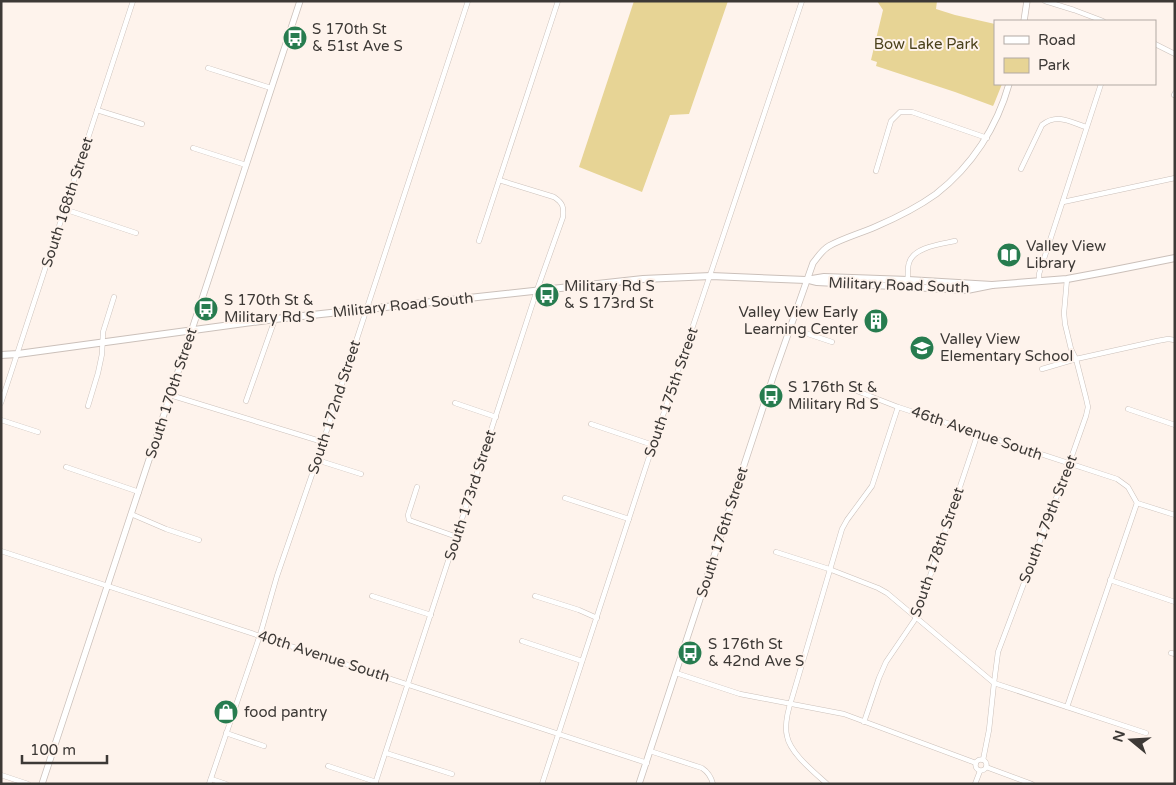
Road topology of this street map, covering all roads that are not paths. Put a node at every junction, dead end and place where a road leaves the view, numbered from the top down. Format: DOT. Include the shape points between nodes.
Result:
graph roads {
  1 [pos="133,1"];
  2 [pos="300,1"];
  3 [pos="468,1"];
  4 [pos="558,1"];
  5 [pos="802,1"];
  6 [pos="1027,1"];
  7 [pos="1045,1"];
  8 [pos="1024,20"];
  9 [pos="1100,20"];
  10 [pos="1156,44"];
  11 [pos="1175,54"];
  12 [pos="208,68"];
  13 [pos="1009,85"];
  14 [pos="1101,85"];
  15 [pos="271,88"];
  16 [pos="97,110"];
  17 [pos="142,124"];
  18 [pos="1086,127"];
  19 [pos="987,138"];
  20 [pos="193,148"];
  21 [pos="246,165"];
  22 [pos="1021,169"];
  23 [pos="876,171"];
  24 [pos="1175,178"];
  25 [pos="499,180"];
  26 [pos="1063,202"];
  27 [pos="64,208"];
  28 [pos="136,233"];
  29 [pos="479,241"];
  30 [pos="955,241"];
  31 [pos="1175,258"];
  32 [pos="710,276"];
  33 [pos="1067,279"];
  34 [pos="806,280"];
  35 [pos="1039,281"];
  36 [pos="908,283"];
  37 [pos="537,290"];
  38 [pos="114,297"];
  39 [pos="366,310"];
  40 [pos="275,319"];
  41 [pos="790,328"];
  42 [pos="191,331"];
  43 [pos="1175,340"];
  44 [pos="102,342"];
  45 [pos="832,342"];
  46 [pos="18,354"];
  47 [pos="1,355"];
  48 [pos="1076,359"];
  49 [pos="1042,369"];
  50 [pos="856,391"];
  51 [pos="170,395"];
  52 [pos="246,400"];
  53 [pos="1,403"];
  54 [pos="455,403"];
  55 [pos="88,406"];
  56 [pos="898,407"];
  57 [pos="1128,409"];
  58 [pos="496,416"];
  59 [pos="1,420"];
  60 [pos="591,424"];
  61 [pos="1175,425"];
  62 [pos="38,432"];
  63 [pos="978,433"];
  64 [pos="323,442"];
  65 [pos="653,445"];
  66 [pos="317,460"];
  67 [pos="1069,464"];
  68 [pos="66,468"];
  69 [pos="361,474"];
  70 [pos="417,487"];
  71 [pos="139,492"];
  72 [pos="565,498"];
  73 [pos="1137,502"];
  74 [pos="132,514"];
  75 [pos="1175,516"];
  76 [pos="629,519"];
  77 [pos="457,537"];
  78 [pos="199,540"];
  79 [pos="1,551"];
  80 [pos="776,552"];
  81 [pos="829,569"];
  82 [pos="1110,580"];
  83 [pos="107,585"];
  84 [pos="372,596"];
  85 [pos="535,596"];
  86 [pos="1175,602"];
  87 [pos="431,615"];
  88 [pos="597,618"];
  89 [pos="916,618"];
  90 [pos="260,635"];
  91 [pos="522,641"];
  92 [pos="582,661"];
  93 [pos="676,673"];
  94 [pos="994,682"];
  95 [pos="408,684"];
  96 [pos="790,704"];
  97 [pos="1067,707"];
  98 [pos="864,722"];
  99 [pos="226,733"];
  100 [pos="1146,733"];
  101 [pos="558,734"];
  102 [pos="264,746"];
  103 [pos="650,751"];
  104 [pos="386,753"];
  105 [pos="983,760"];
  106 [pos="647,763"];
  107 [pos="976,763"];
  108 [pos="328,766"];
  109 [pos="986,767"];
  110 [pos="980,771"];
  111 [pos="452,774"];
  112 [pos="1,775"];
  113 [pos="210,781"];
  114 [pos="376,783"];
  115 [pos="28,784"];
  116 [pos="42,784"];
  117 [pos="226,784"];
  118 [pos="542,784"];
  119 [pos="640,784"];
  120 [pos="713,784"];
  121 [pos="827,784"];
  122 [pos="975,784"];
  123 [pos="1032,784"];
  1 -- 16 [label="street, South 168th Street"];
  2 -- 15 [label="street, South 170th Street"];
  3 -- 39 [label="street, South 172nd Street"];
  4 -- 25 [label="street"];
  5 -- 32 [label="street, South 175th Street"];
  6 -- 8 [label="street"];
  7 -- 9 [label="street"];
  10 -- 11 [label="street"];
  12 -- 15 [label="street"];
  13 -- 19 [label="street"];
  14 -- 18 [label="street"];
  15 -- 21 [label="street, South 170th Street"];
  16 -- 17 [label="street"];
  16 -- 27 [label="street, South 168th Street"];
  18 -- 22 [label="street" via="1056,118 1048,120"];
  18 -- 26 [label="street"];
  19 -- 23 [label="street" via="912,112 900,112 891,121"];
  19 -- 34 [label="street" via="960,171 935,194 820,253"];
  20 -- 21 [label="street"];
  21 -- 42 [label="street, South 170th Street"];
  24 -- 26 [label="street"];
  25 -- 29 [label="street"];
  25 -- 37 [label="street, South 173rd Street" via="554,197 562,206 563,217"];
  26 -- 35 [label="street"];
  27 -- 28 [label="street"];
  27 -- 46 [label="street, South 168th Street"];
  30 -- 36 [label="street" via="925,248 915,254 909,263"];
  31 -- 33 [label="main road, Military Road South"];
  32 -- 34 [label="main road, Military Road South"];
  32 -- 37 [label="main road, Military Road South"];
  32 -- 65 [label="street, South 175th Street"];
  33 -- 35 [label="main road, Military Road South"];
  33 -- 48 [label="street, South 179th Street" via="1065,324"];
  34 -- 36 [label="main road, Military Road South"];
  34 -- 41 [label="street, South 176th Street"];
  35 -- 36 [label="main road, Military Road South" via="967,290"];
  37 -- 39 [label="main road, Military Road South"];
  37 -- 58 [label="street, South 173rd Street"];
  38 -- 44 [label="street"];
  39 -- 40 [label="main road, Military Road South"];
  39 -- 64 [label="street, South 172nd Street"];
  40 -- 42 [label="main road, Military Road South"];
  40 -- 52 [label="street"];
  41 -- 45 [label="street"];
  41 -- 93 [label="street, South 176th Street"];
  42 -- 44 [label="main road, Military Road South"];
  42 -- 51 [label="street, South 170th Street"];
  43 -- 48 [label="street" via="1157,340"];
  44 -- 46 [label="main road, Military Road South"];
  44 -- 55 [label="street" via="98,374"];
  46 -- 47 [label="main road, Military Road South"];
  46 -- 53 [label="street, South 168th Street"];
  48 -- 49 [label="street"];
  48 -- 67 [label="street, South 179th Street" via="1088,407"];
  50 -- 56 [label="street, 46th Avenue South"];
  51 -- 64 [label="street"];
  51 -- 71 [label="street, South 170th Street"];
  54 -- 58 [label="street"];
  56 -- 63 [label="street, 46th Avenue South"];
  56 -- 81 [label="street" via="872,486 842,529"];
  57 -- 61 [label="street"];
  58 -- 77 [label="street, South 173rd Street"];
  59 -- 62 [label="street"];
  60 -- 65 [label="street"];
  63 -- 67 [label="street, 46th Avenue South"];
  63 -- 89 [label="street, South 178th Street"];
  64 -- 66 [label="street, South 172nd Street"];
  65 -- 76 [label="street, South 175th Street"];
  66 -- 69 [label="street"];
  66 -- 90 [label="street, South 172nd Street"];
  67 -- 73 [label="street, 46th Avenue South" via="1117,479 1128,487"];
  67 -- 94 [label="street, South 179th Street" via="998,652"];
  68 -- 71 [label="street"];
  70 -- 77 [label="street" via="409,520"];
  71 -- 74 [label="street, South 170th Street"];
  72 -- 76 [label="street"];
  73 -- 75 [label="street"];
  73 -- 82 [label="street"];
  74 -- 78 [label="street"];
  74 -- 83 [label="street, South 170th Street"];
  76 -- 88 [label="street, South 175th Street"];
  77 -- 87 [label="street, South 173rd Street"];
  79 -- 83 [label="street, 40th Avenue South"];
  80 -- 81 [label="street"];
  81 -- 89 [label="street" via="887,593"];
  81 -- 96 [label="street"];
  82 -- 86 [label="street"];
  82 -- 97 [label="street"];
  83 -- 90 [label="street, 40th Avenue South"];
  83 -- 116 [label="street, South 170th Street"];
  84 -- 87 [label="street"];
  85 -- 88 [label="street"];
  87 -- 95 [label="street, South 173rd Street"];
  88 -- 92 [label="street, South 175th Street"];
  89 -- 94 [label="street"];
  89 -- 98 [label="street, South 178th Street" via="886,662"];
  90 -- 95 [label="street, 40th Avenue South"];
  90 -- 99 [label="street, South 172nd Street"];
  91 -- 92 [label="street"];
  92 -- 101 [label="street, South 175th Street"];
  93 -- 96 [label="street" via="740,694"];
  93 -- 103 [label="street, South 176th Street"];
  94 -- 97 [label="street"];
  94 -- 105 [label="street, South 179th Street"];
  95 -- 101 [label="street, 40th Avenue South"];
  95 -- 104 [label="street, South 173rd Street"];
  96 -- 98 [label="street"];
  96 -- 121 [label="street" via="786,736 793,752"];
  97 -- 100 [label="street"];
  98 -- 107 [label="street"];
  99 -- 102 [label="street"];
  99 -- 113 [label="street, South 172nd Street"];
  101 -- 106 [label="street, 40th Avenue South"];
  101 -- 118 [label="street, South 175th Street"];
  103 -- 106 [label="street, South 176th Street"];
  103 -- 120 [label="street" via="702,768"];
  104 -- 111 [label="street"];
  104 -- 114 [label="street, South 173rd Street"];
  105 -- 107 [label="street"];
  105 -- 109 [label="street"];
  106 -- 119 [label="street, South 176th Street"];
  107 -- 110 [label="street"];
  108 -- 114 [label="street"];
  109 -- 110 [label="street"];
  109 -- 123 [label="street"];
  110 -- 122 [label="street"];
  112 -- 115 [label="street"];
  113 -- 117 [label="street"];
}
